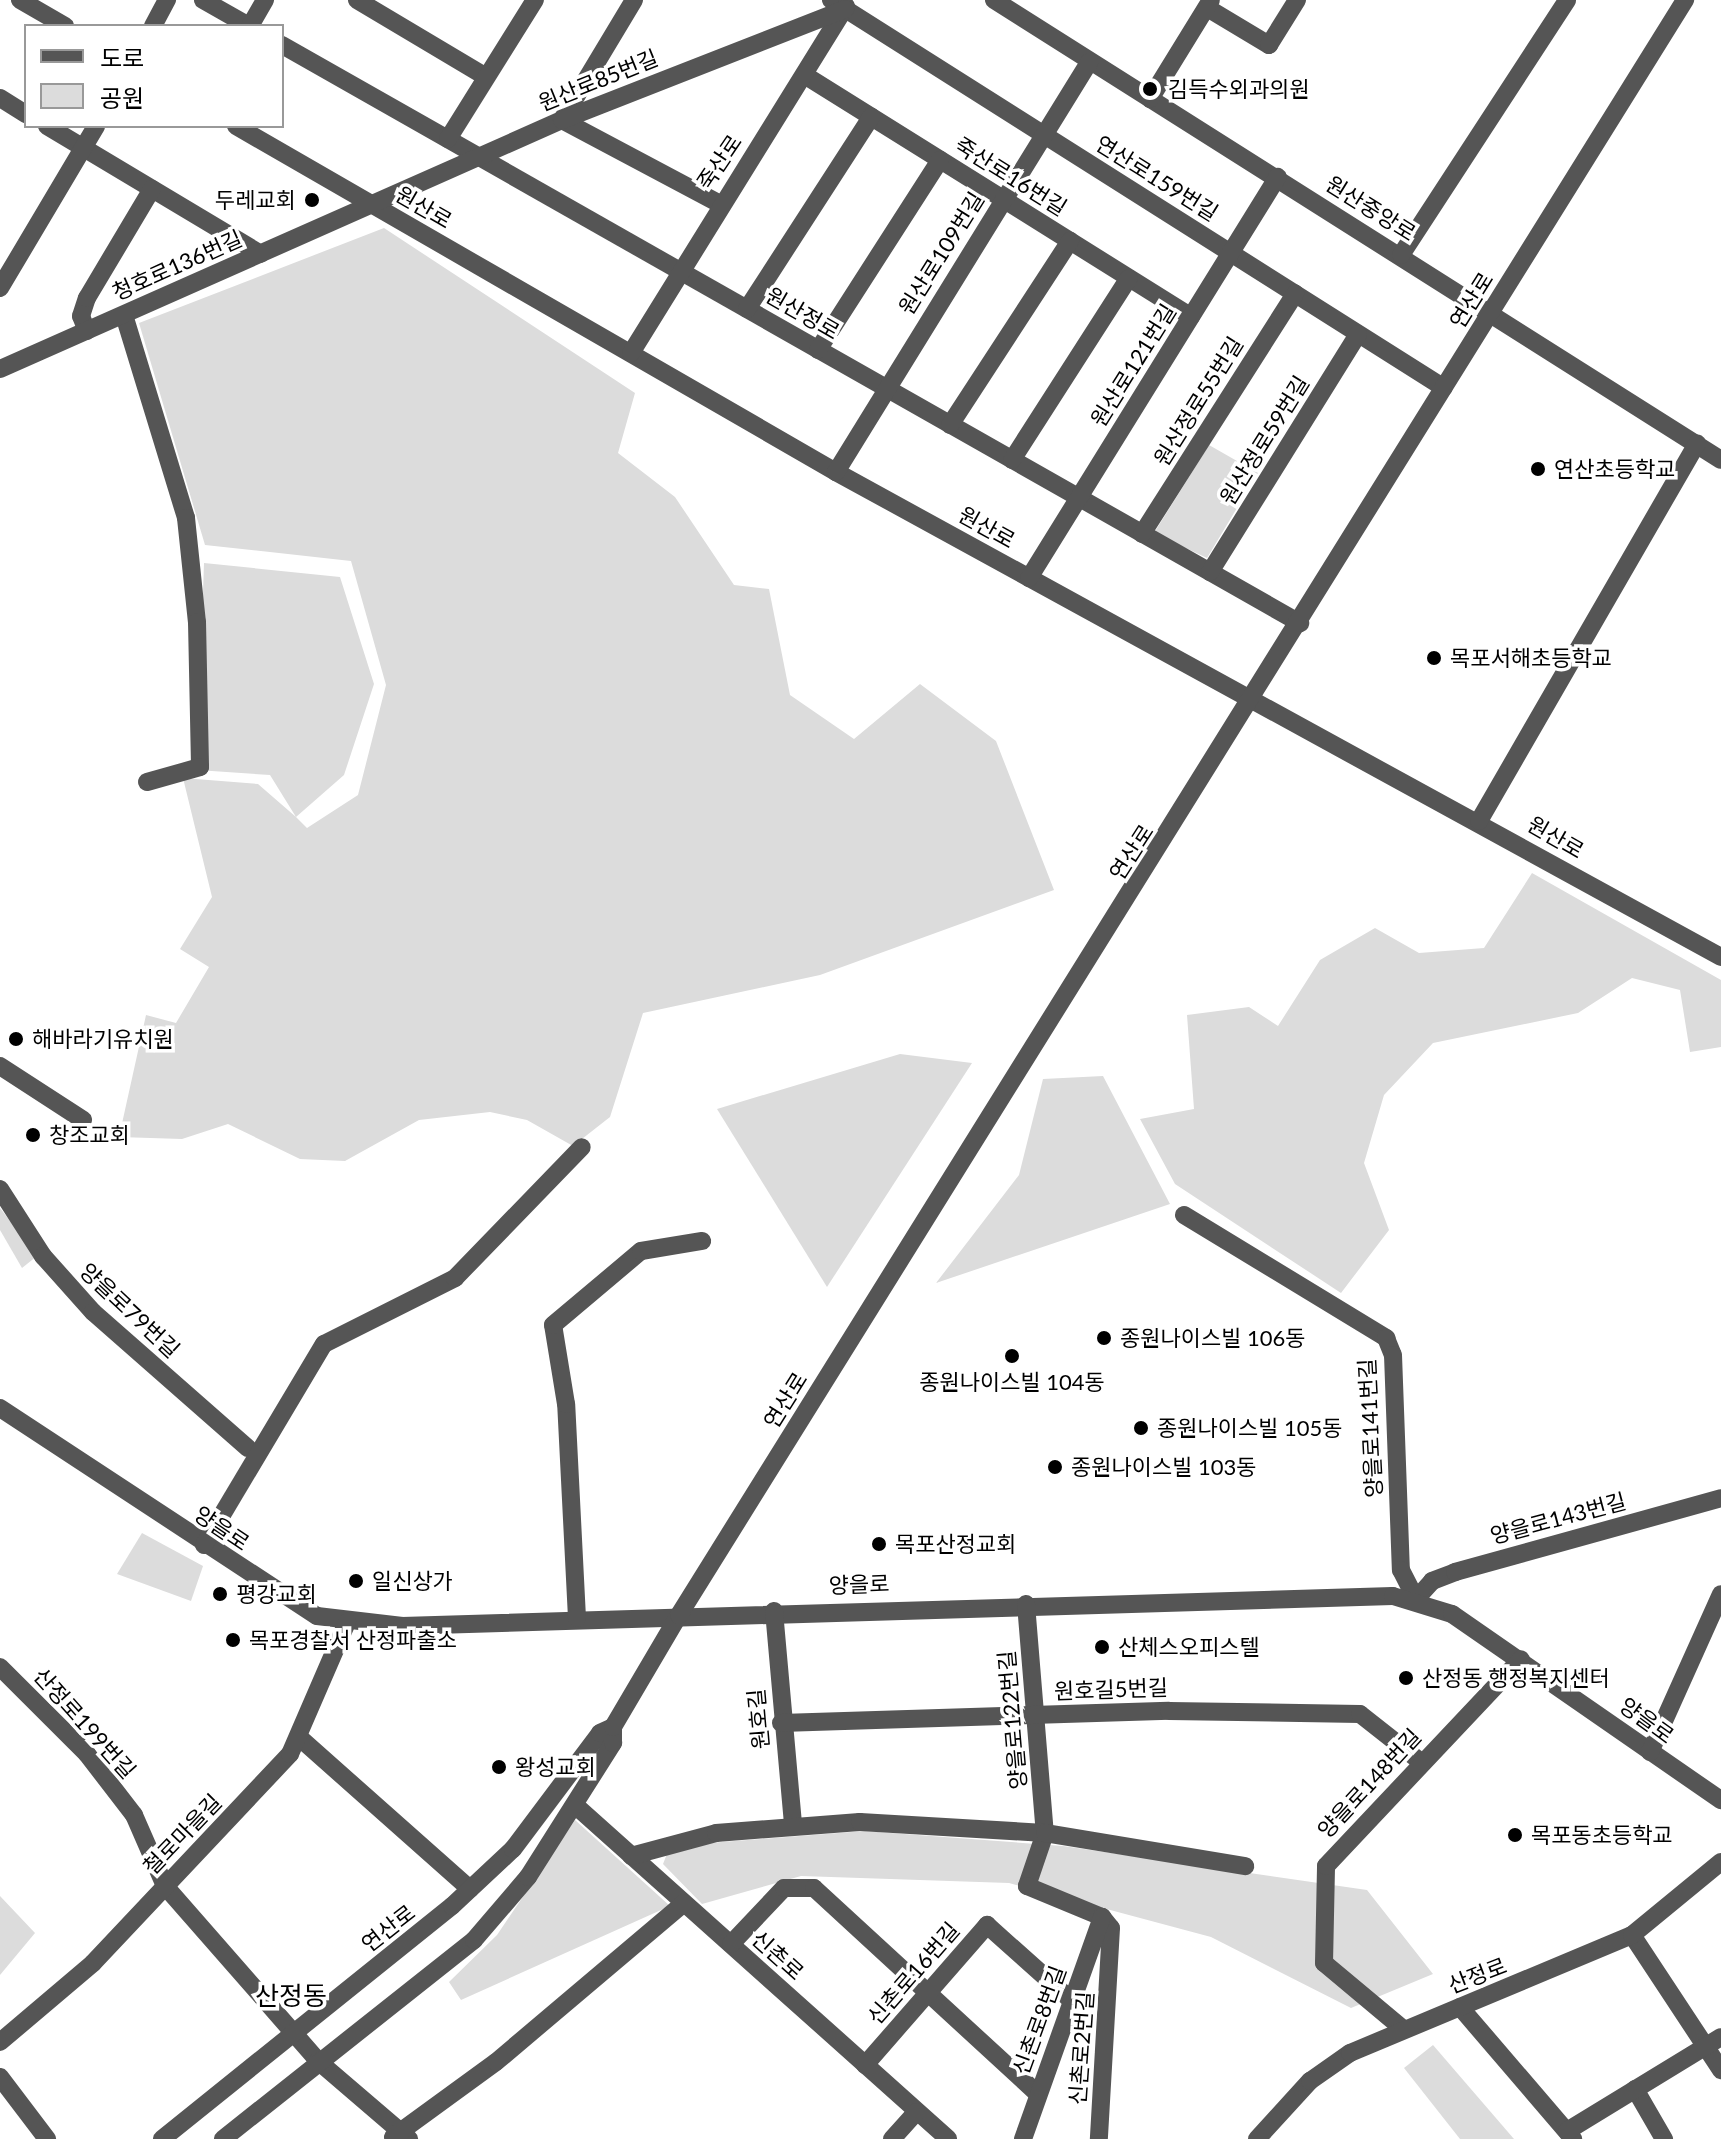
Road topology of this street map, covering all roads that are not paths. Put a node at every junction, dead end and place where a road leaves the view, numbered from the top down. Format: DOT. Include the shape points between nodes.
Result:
graph roads {
  1 [pos="20,0"];
  2 [pos="60,0"];
  3 [pos="167,0"];
  4 [pos="203,0"];
  5 [pos="265,0"];
  6 [pos="357,0"];
  7 [pos="535,0"];
  8 [pos="634,0"];
  9 [pos="994,0"];
  10 [pos="1297,0"];
  11 [pos="1567,0"];
  12 [pos="1685,0"];
  13 [pos="842,3"];
  14 [pos="1210,5"];
  15 [pos="58,22"];
  16 [pos="154,24"];
  17 [pos="245,24"];
  18 [pos="250,24"];
  19 [pos="284,46"];
  20 [pos="1089,62"];
  21 [pos="806,76"];
  22 [pos="486,77"];
  23 [pos="0,98"];
  24 [pos="1150,99"];
  25 [pos="24,113"];
  26 [pos="871,117"];
  27 [pos="562,120"];
  28 [pos="50,128"];
  29 [pos="95,128"];
  30 [pos="239,128"];
  31 [pos="1044,135"];
  32 [pos="448,139"];
  33 [pos="83,148"];
  34 [pos="479,157"];
  35 [pos="940,160"];
  36 [pos="458,168"];
  37 [pos="1278,177"];
  38 [pos="152,189"];
  39 [pos="1003,200"];
  40 [pos="720,204"];
  41 [pos="375,207"];
  42 [pos="1070,241"];
  43 [pos="1231,253"];
  44 [pos="261,254"];
  45 [pos="1401,255"];
  46 [pos="679,270"];
  47 [pos="1129,278"];
  48 [pos="0,288"];
  49 [pos="1295,294"];
  50 [pos="747,309"];
  51 [pos="1492,313"];
  52 [pos="124,315"];
  53 [pos="1191,317"];
  54 [pos="87,331"];
  55 [pos="1358,334"];
  56 [pos="818,350"];
  57 [pos="631,353"];
  58 [pos="0,369"];
  59 [pos="885,388"];
  60 [pos="1444,388"];
  61 [pos="950,425"];
  62 [pos="1697,443"];
  63 [pos="1012,460"];
  64 [pos="1721,460"];
  65 [pos="836,472"];
  66 [pos="1079,498"];
  67 [pos="1142,534"];
  68 [pos="1210,572"];
  69 [pos="1029,578"];
  70 [pos="1300,623"];
  71 [pos="1256,696"];
  72 [pos="147,782"];
  73 [pos="1479,821"];
  74 [pos="1721,957"];
  75 [pos="0,1066"];
  76 [pos="83,1120"];
  77 [pos="582,1147"];
  78 [pos="0,1189"];
  79 [pos="1184,1215"];
  80 [pos="702,1241"];
  81 [pos="0,1409"];
  82 [pos="248,1448"];
  83 [pos="1721,1498"];
  84 [pos="204,1545"];
  85 [pos="1721,1594"];
  86 [pos="1416,1599"];
  87 [pos="1026,1604"];
  88 [pos="774,1611"];
  89 [pos="679,1615"];
  90 [pos="577,1618"];
  91 [pos="347,1622"];
  92 [pos="1521,1659"];
  93 [pos="0,1667"];
  94 [pos="1038,1715"];
  95 [pos="781,1723"];
  96 [pos="613,1727"];
  97 [pos="301,1739"];
  98 [pos="1650,1752"];
  99 [pos="1421,1762"];
  100 [pos="1721,1800"];
  101 [pos="576,1806"];
  102 [pos="793,1824"];
  103 [pos="1045,1833"];
  104 [pos="631,1856"];
  105 [pos="1721,1862"];
  106 [pos="1245,1866"];
  107 [pos="165,1886"];
  108 [pos="470,1889"];
  109 [pos="684,1903"];
  110 [pos="1102,1917"];
  111 [pos="1632,1935"];
  112 [pos="731,1944"];
  113 [pos="928,1992"];
  114 [pos="1071,2000"];
  115 [pos="1460,2007"];
  116 [pos="1403,2029"];
  117 [pos="294,2033"];
  118 [pos="0,2042"];
  119 [pos="1714,2042"];
  120 [pos="318,2061"];
  121 [pos="865,2065"];
  122 [pos="1721,2070"];
  123 [pos="0,2077"];
  124 [pos="1635,2089"];
  125 [pos="1038,2094"];
  126 [pos="916,2112"];
  127 [pos="1570,2135"];
  128 [pos="400,2136"];
  129 [pos="1261,2137"];
  130 [pos="47,2139"];
  131 [pos="162,2139"];
  132 [pos="223,2139"];
  133 [pos="892,2139"];
  134 [pos="948,2139"];
  135 [pos="1023,2139"];
  136 [pos="1099,2139"];
  137 [pos="1664,2139"];
  1 -- 15 [label="street"];
  2 -- 15 [label="street"];
  3 -- 16 [label="street"];
  4 -- 17 [label="street"];
  5 -- 18 [label="street"];
  6 -- 22 [label="street"];
  7 -- 22 [label="street"];
  8 -- 27 [label="street"];
  9 -- 20 [label="street, 원산중앙로"];
  10 -- 14 [label="street" via="1269,45"];
  11 -- 45 [label="street"];
  12 -- 51 [label="street, 연산로"];
  13 -- 21 [label="street, 죽산로"];
  13 -- 27 [label="street, 원산로85번길"];
  13 -- 31 [label="street, 연산로159번길"];
  14 -- 24 [label="street"];
  19 -- 32 [label="street, 원산정로"];
  20 -- 24 [label="street, 원산중앙로"];
  20 -- 31 [label="street, 원산로109번길"];
  21 -- 26 [label="street, 죽산로16번길"];
  21 -- 40 [label="street, 죽산로"];
  22 -- 32 [label="street"];
  23 -- 25 [label="street"];
  24 -- 37 [label="street, 원산중앙로"];
  26 -- 35 [label="street, 죽산로16번길"];
  26 -- 50 [label="street"];
  27 -- 34 [label="street, 원산로85번길"];
  27 -- 40 [label="street"];
  28 -- 33 [label="street"];
  29 -- 33 [label="street"];
  30 -- 41 [label="street, 원산로"];
  31 -- 39 [label="street, 원산로109번길"];
  31 -- 43 [label="street, 연산로159번길"];
  32 -- 34 [label="street, 원산정로"];
  32 -- 36 [label="street"];
  33 -- 38 [label="street"];
  33 -- 48 [label="street"];
  34 -- 36 [label="street, 원산로85번길"];
  34 -- 46 [label="street, 원산정로"];
  35 -- 39 [label="street, 죽산로16번길"];
  35 -- 56 [label="street"];
  36 -- 41 [label="street, 원산로85번길"];
  37 -- 43 [label="street, 원산로121번길"];
  37 -- 45 [label="street, 원산중앙로"];
  38 -- 44 [label="street"];
  38 -- 54 [label="street" via="87,298 81,316"];
  39 -- 42 [label="street, 죽산로16번길"];
  39 -- 59 [label="street, 원산로109번길"];
  40 -- 46 [label="street, 죽산로"];
  41 -- 44 [label="street, 청호로136번길"];
  41 -- 57 [label="street, 원산로"];
  42 -- 47 [label="street, 죽산로16번길"];
  42 -- 61 [label="street"];
  43 -- 49 [label="street, 연산로159번길"];
  43 -- 53 [label="street, 원산로121번길"];
  44 -- 52 [label="street, 청호로136번길"];
  45 -- 51 [label="street, 원산중앙로"];
  46 -- 50 [label="street, 원산정로"];
  46 -- 57 [label="street, 죽산로"];
  47 -- 53 [label="street, 죽산로16번길"];
  47 -- 63 [label="street"];
  49 -- 55 [label="street, 연산로159번길"];
  49 -- 67 [label="street, 원산정로55번길"];
  50 -- 56 [label="street, 원산정로"];
  51 -- 60 [label="street, 연산로"];
  51 -- 62 [label="street, 원산중앙로"];
  52 -- 54 [label="street, 청호로136번길"];
  52 -- 72 [label="street" via="186,518 197,622 200,767"];
  53 -- 66 [label="street, 원산로121번길"];
  54 -- 58 [label="street, 청호로136번길"];
  55 -- 60 [label="street, 연산로159번길"];
  55 -- 68 [label="street, 원산정로59번길"];
  56 -- 59 [label="street, 원산정로"];
  57 -- 65 [label="street, 원산로"];
  59 -- 61 [label="street, 원산정로"];
  59 -- 65 [label="street, 원산로109번길"];
  60 -- 70 [label="street, 연산로"];
  61 -- 63 [label="street, 원산정로"];
  62 -- 64 [label="street, 원산중앙로"];
  62 -- 73 [label="street"];
  63 -- 66 [label="street, 원산정로"];
  65 -- 69 [label="street, 원산로"];
  66 -- 67 [label="street, 원산정로"];
  66 -- 69 [label="street, 원산로121번길"];
  67 -- 68 [label="street, 원산정로"];
  68 -- 70 [label="street, 원산정로"];
  69 -- 71 [label="street, 원산로"];
  70 -- 71 [label="street, 연산로"];
  71 -- 73 [label="street, 원산로"];
  71 -- 89 [label="street, 연산로"];
  73 -- 74 [label="street, 원산로"];
  75 -- 76 [label="street"];
  77 -- 84 [label="street" via="455,1278 324,1344"];
  78 -- 82 [label="street, 양을로79번길" via="43,1256 93,1312"];
  79 -- 86 [label="street, 양을로141번길" via="1386,1338 1393,1355 1401,1570"];
  80 -- 90 [label="street" via="641,1251 553,1325 566,1404"];
  81 -- 84 [label="street, 양을로"];
  83 -- 86 [label="street, 양을로143번길" via="1455,1572 1432,1581"];
  84 -- 91 [label="street, 양을로" via="299,1610"];
  85 -- 98 [label="street"];
  86 -- 87 [label="street, 양을로"];
  86 -- 92 [label="street, 양을로"];
  87 -- 88 [label="street, 양을로"];
  87 -- 94 [label="street, 양을로122번길"];
  88 -- 89 [label="street, 양을로"];
  88 -- 95 [label="street, 원호길"];
  89 -- 90 [label="street, 양을로"];
  89 -- 96 [label="street, 연산로"];
  90 -- 91 [label="street, 양을로"];
  91 -- 97 [label="street, 철로마을길"];
  92 -- 98 [label="street, 양을로"];
  92 -- 99 [label="street, 양을로148번길"];
  93 -- 107 [label="street, 산정로199번길" via="87,1754 134,1815"];
  94 -- 95 [label="street, 원호길5번길"];
  94 -- 99 [label="street, 원호길5번길" via="1360,1714"];
  94 -- 103 [label="street, 양을로122번길"];
  95 -- 102 [label="street, 원호길"];
  96 -- 101 [label="street, 연산로" via="613,1743"];
  96 -- 108 [label="street, 연산로" via="600,1733 513,1849"];
  97 -- 107 [label="street, 철로마을길"];
  97 -- 108 [label="street"];
  98 -- 100 [label="street, 양을로"];
  99 -- 116 [label="street, 양을로148번길" via="1326,1866 1324,1963"];
  101 -- 104 [label="street, 신촌로"];
  101 -- 120 [label="street, 연산로" via="474,1940"];
  102 -- 103 [label="street"];
  102 -- 104 [label="street" via="673,1840"];
  103 -- 106 [label="street"];
  103 -- 110 [label="street" via="1027,1886"];
  104 -- 109 [label="street, 신촌로"];
  105 -- 111 [label="street, 산정로"];
  107 -- 117 [label="street, 산정로199번길"];
  107 -- 118 [label="street, 철로마을길" via="93,1963"];
  108 -- 117 [label="street, 연산로"];
  109 -- 112 [label="street, 신촌로"];
  109 -- 128 [label="street"];
  110 -- 114 [label="street, 신촌로8번길"];
  110 -- 136 [label="street, 신촌로2번길" via="1112,1948"];
  111 -- 115 [label="street, 산정로"];
  111 -- 119 [label="street"];
  112 -- 113 [label="street" via="784,1888 801,1883"];
  112 -- 121 [label="street, 신촌로"];
  113 -- 114 [label="street, 신촌로16번길" via="987,1925"];
  113 -- 121 [label="street, 신촌로16번길"];
  113 -- 125 [label="street"];
  114 -- 125 [label="street, 신촌로8번길"];
  115 -- 116 [label="street, 산정로"];
  115 -- 127 [label="street"];
  116 -- 129 [label="street, 산정로" via="1327,2069"];
  117 -- 120 [label="street, 산정로199번길"];
  117 -- 131 [label="street, 연산로"];
  119 -- 122 [label="street"];
  119 -- 124 [label="street"];
  120 -- 128 [label="street, 산정로199번길"];
  120 -- 132 [label="street, 연산로"];
  121 -- 126 [label="street, 신촌로"];
  123 -- 130 [label="street"];
  124 -- 127 [label="street"];
  124 -- 137 [label="street"];
  125 -- 135 [label="street, 신촌로8번길"];
  126 -- 133 [label="street"];
  126 -- 134 [label="street, 신촌로"];
}
